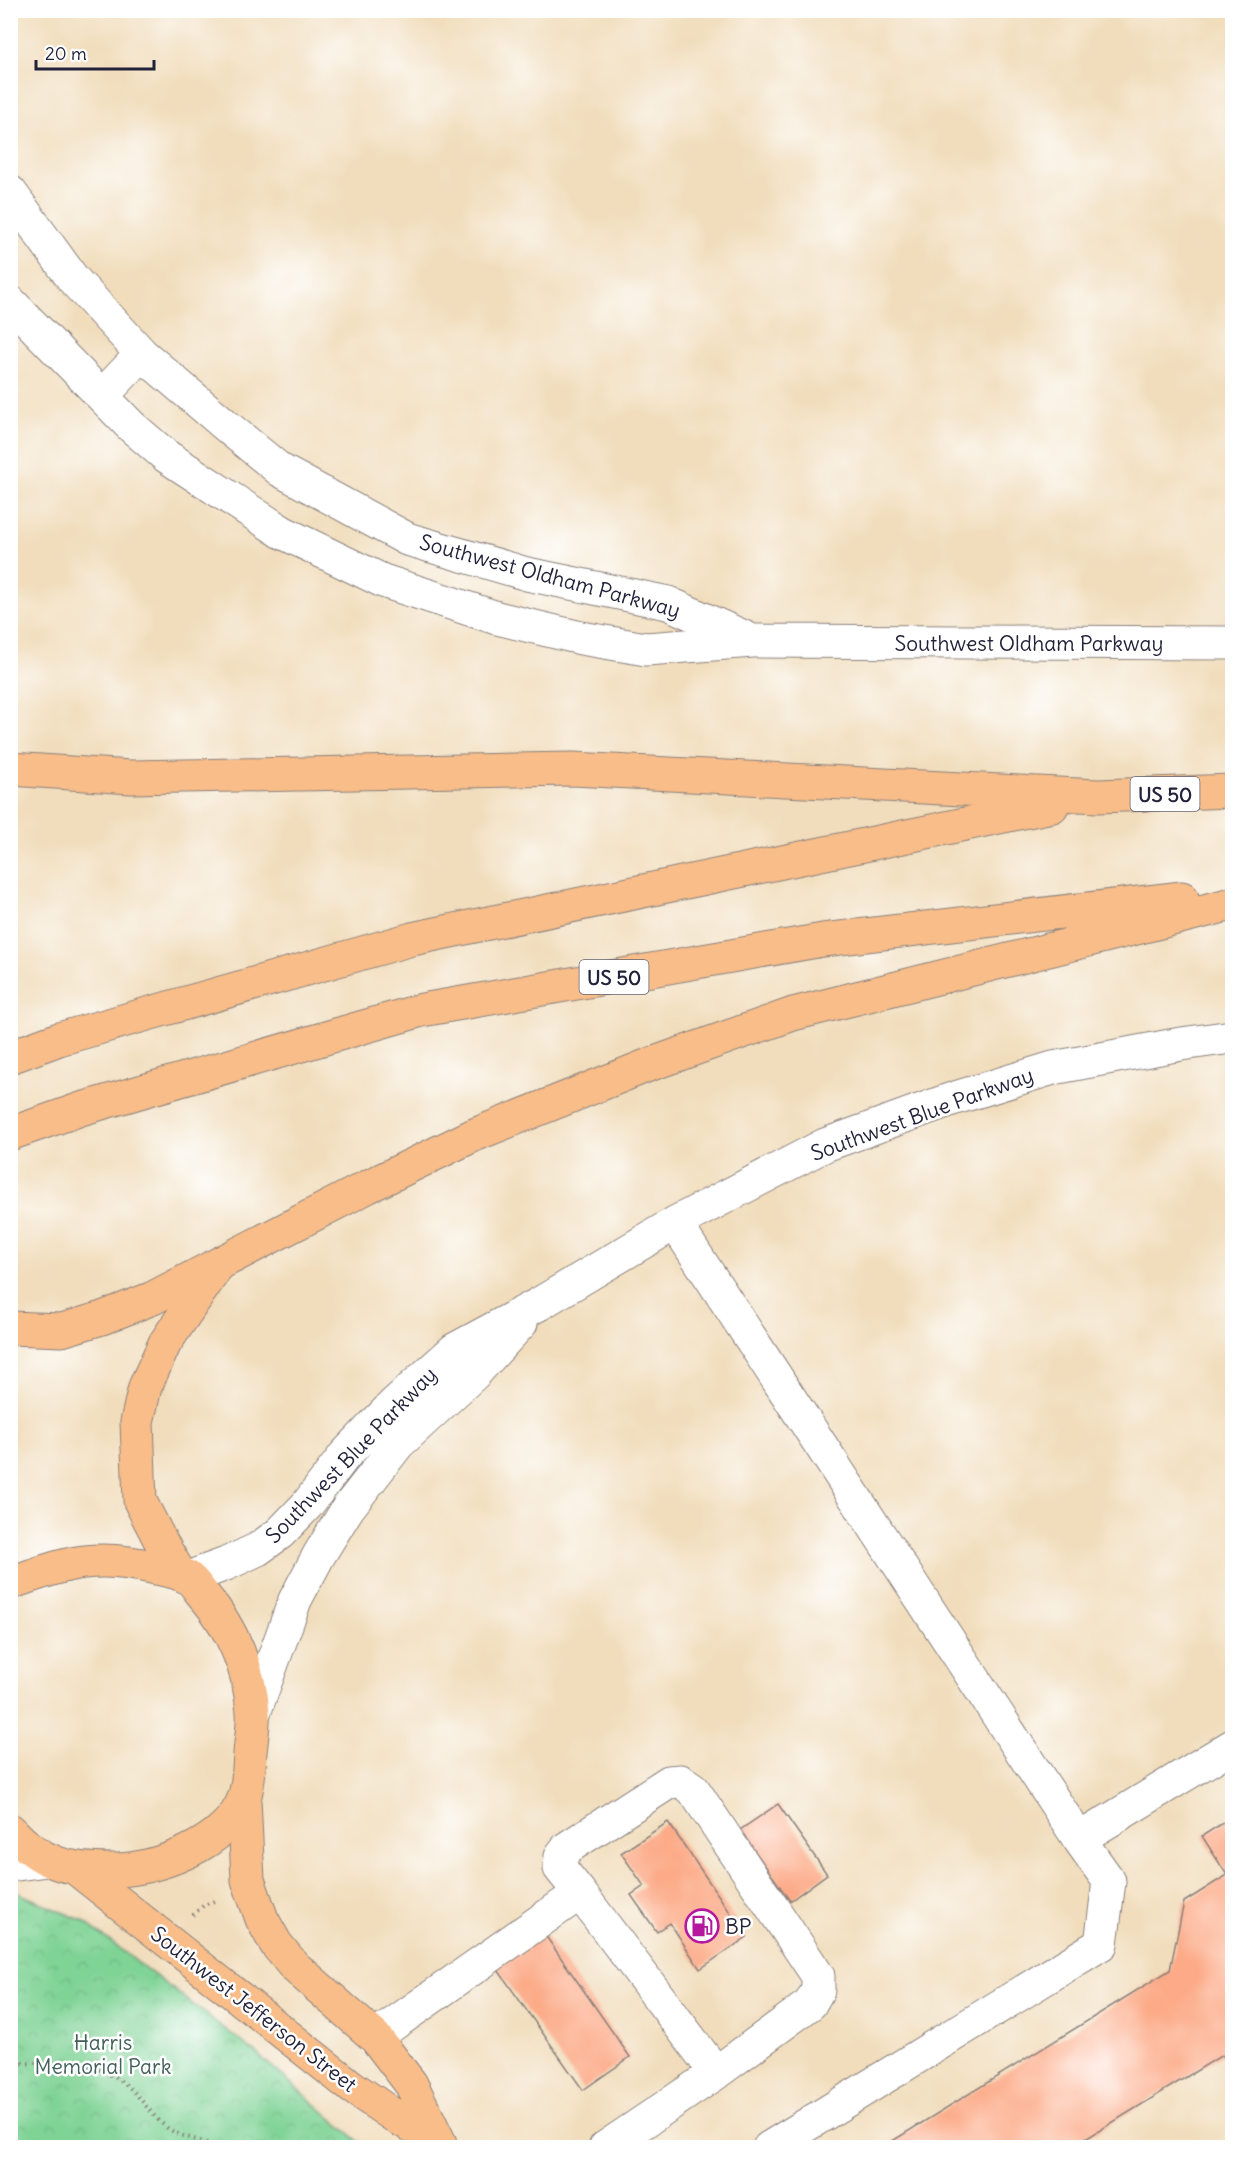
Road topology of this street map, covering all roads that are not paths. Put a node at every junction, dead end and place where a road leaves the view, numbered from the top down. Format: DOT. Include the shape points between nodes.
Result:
graph roads {
  1 [pos="10,192"];
  2 [pos="10,302"];
  3 [pos="142,354"];
  4 [pos="102,396"];
  5 [pos="753,641"];
  6 [pos="1233,643"];
  7 [pos="10,769"];
  8 [pos="1233,792"];
  9 [pos="1098,796"];
  10 [pos="1233,892"];
  11 [pos="1233,904"];
  12 [pos="1233,1037"];
  13 [pos="10,1057"];
  14 [pos="10,1134"];
  15 [pos="675,1223"];
  16 [pos="219,1264"];
  17 [pos="539,1304"];
  18 [pos="10,1328"];
  19 [pos="184,1576"];
  20 [pos="10,1583"];
  21 [pos="254,1713"];
  22 [pos="1233,1746"];
  23 [pos="244,1799"];
  24 [pos="10,1830"];
  25 [pos="1079,1839"];
  26 [pos="47,1860"];
  27 [pos="10,1865"];
  28 [pos="78,1870"];
  29 [pos="580,1893"];
  30 [pos="375,2037"];
  31 [pos="716,2073"];
  32 [pos="440,2143"];
  33 [pos="605,2148"];
  34 [pos="769,2148"];
  1 -- 3 [label="street, Southwest Oldham Parkway" via="73,279"];
  2 -- 4 [label="street, Southwest Oldham Parkway"];
  3 -- 4 [label="street"];
  3 -- 5 [label="street, Southwest Oldham Parkway" via="280,470 407,539 526,574 668,603"];
  4 -- 5 [label="street, Southwest Oldham Parkway" via="166,456 272,526 383,581 497,618 646,649"];
  5 -- 6 [label="street, Southwest Oldham Parkway"];
  7 -- 9 [label="main road" via="131,777 573,769"];
  8 -- 9 [label="main road, US 50"];
  9 -- 13 [label="main road, US 50" via="412,939 59,1039"];
  10 -- 14 [label="main road, US 50" via="823,940 422,1010 81,1109"];
  11 -- 16 [label="main road" via="793,1014 474,1135"];
  12 -- 15 [label="street, Southwest Blue Parkway" via="1053,1068 952,1099 825,1144"];
  15 -- 17 [label="street, Southwest Blue Parkway"];
  15 -- 25 [label="street"];
  16 -- 18 [label="main road" via="153,1298 102,1318 62,1330"];
  16 -- 19 [label="main road" via="165,1343 145,1388 136,1422 140,1501"];
  17 -- 19 [label="street, Southwest Blue Parkway" via="454,1350 394,1403 280,1533 226,1564"];
  17 -- 21 [label="street, Southwest Blue Parkway" via="474,1374 398,1444 348,1508 295,1600"];
  19 -- 20 [label="main road" via="101,1559 60,1565"];
  19 -- 21 [label="main road" via="223,1620 247,1680"];
  21 -- 23 [label="main road"];
  22 -- 25 [label="street"];
  23 -- 28 [label="main road" via="228,1824 204,1844 166,1861 131,1871"];
  23 -- 30 [label="main road, Southwest Jefferson Street" via="248,1880 262,1919 294,1966"];
  24 -- 26 [label="main road"];
  25 -- 34 [label="street" via="1109,1881 1101,1944"];
  26 -- 27 [label="street"];
  26 -- 28 [label="main road"];
  28 -- 32 [label="main road, Southwest Jefferson Street" via="352,2087"];
  29 -- 30 [label="street"];
  29 -- 31 [label="street"];
  29 -- 31 [label="street" via="560,1868 561,1856 567,1848 669,1782 681,1781 693,1788 818,1976 818,1990 810,2004"];
  30 -- 32 [label="main road, Southwest Jefferson Street" via="411,2084"];
  31 -- 33 [label="street"];
}
